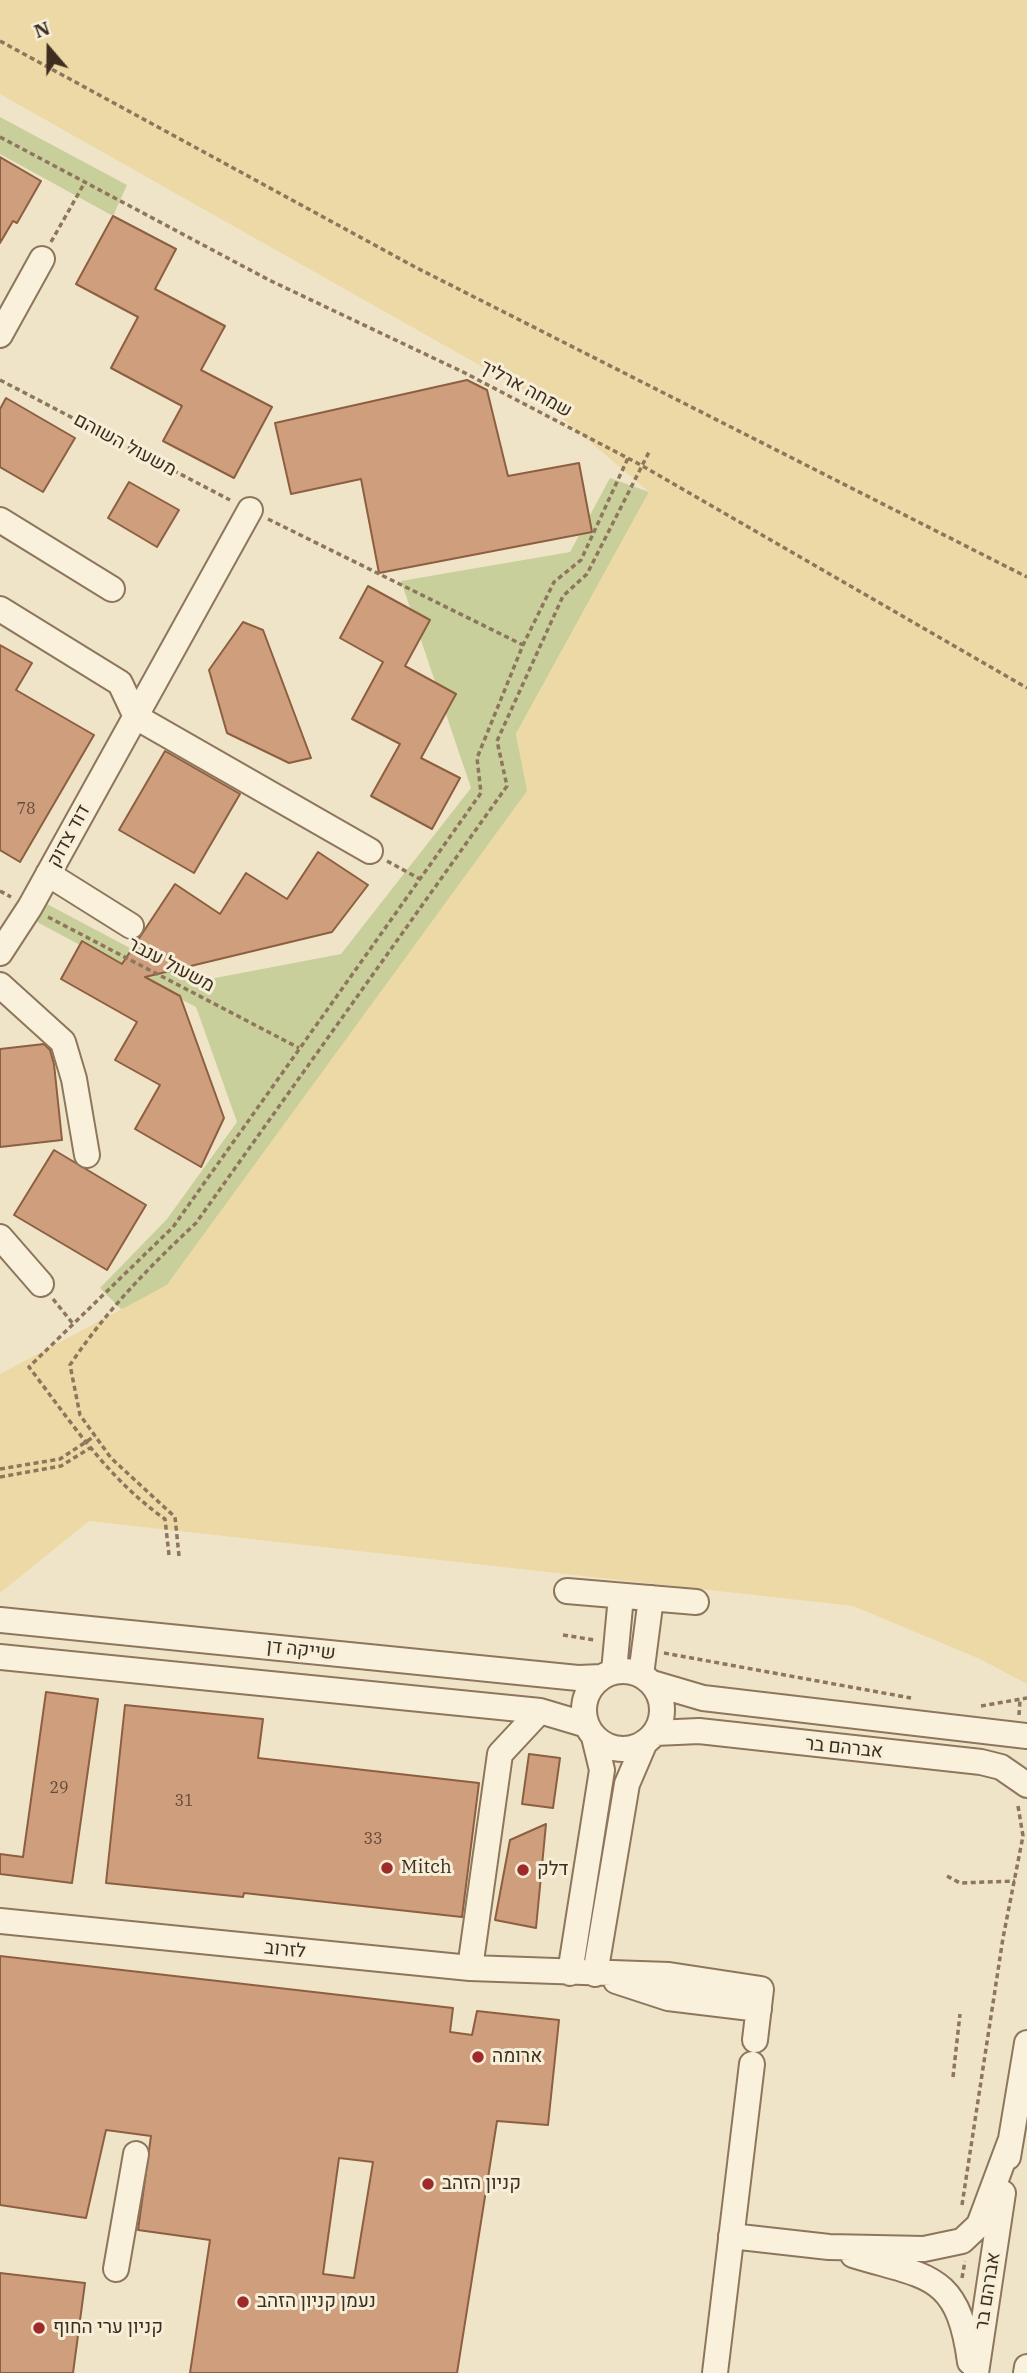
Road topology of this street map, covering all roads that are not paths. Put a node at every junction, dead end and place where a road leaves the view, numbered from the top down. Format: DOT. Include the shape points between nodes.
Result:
graph roads {
  1 [pos="42,259"];
  2 [pos="0,335"];
  3 [pos="250,510"];
  4 [pos="0,520"];
  5 [pos="112,589"];
  6 [pos="0,609"];
  7 [pos="136,717"];
  8 [pos="370,851"];
  9 [pos="48,874"];
  10 [pos="131,926"];
  11 [pos="0,953"];
  12 [pos="0,985"];
  13 [pos="87,1155"];
  14 [pos="0,1237"];
  15 [pos="41,1284"];
  16 [pos="566,1591"];
  17 [pos="621,1596"];
  18 [pos="651,1598"];
  19 [pos="696,1602"];
  20 [pos="0,1620"];
  21 [pos="0,1657"];
  22 [pos="608,1674"];
  23 [pos="646,1679"];
  24 [pos="540,1712"];
  25 [pos="591,1731"];
  26 [pos="1027,1736"];
  27 [pos="650,1738"];
  28 [pos="1019,1792"];
  29 [pos="0,1921"];
  30 [pos="470,1968"];
  31 [pos="583,1974"];
  32 [pos="1027,2043"];
  33 [pos="1010,2142"];
  34 [pos="136,2154"];
  35 [pos="731,2235"];
  36 [pos="829,2247"];
  37 [pos="116,2269"];
  38 [pos="1027,2367"];
  39 [pos="715,2373"];
  40 [pos="973,2373"];
  41 [pos="1026,2373"];
  1 -- 2 [label="street"];
  3 -- 7 [label="street, דוד צדוק"];
  4 -- 5 [label="street"];
  6 -- 7 [label="street" via="120,683"];
  7 -- 8 [label="street"];
  7 -- 9 [label="street, דוד צדוק"];
  9 -- 10 [label="street"];
  9 -- 11 [label="street, דוד צדוק"];
  12 -- 13 [label="street" via="63,1042"];
  14 -- 15 [label="street"];
  16 -- 17 [label="street"];
  17 -- 18 [label="street"];
  17 -- 22 [label="street"];
  18 -- 19 [label="street"];
  18 -- 23 [label="street"];
  20 -- 22 [label="street, שייקה דן" via="578,1678"];
  21 -- 24 [label="street, שייקה דן"];
  22 -- 23 [label="street"];
  22 -- 25 [label="street" via="591,1686 585,1699 584,1713"];
  23 -- 26 [label="street, אברהם בר" via="703,1698"];
  23 -- 27 [label="street" via="660,1694 663,1708"];
  24 -- 25 [label="street, שייקה דן"];
  24 -- 30 [label="street" via="500,1754"];
  25 -- 27 [label="street" via="605,1745 618,1749 632,1748"];
  25 -- 31 [label="street" via="602,1770"];
  27 -- 28 [label="street, אברהם בר" via="699,1731 981,1762 1001,1767"];
  27 -- 31 [label="street" via="627,1784"];
  29 -- 30 [label="street, לזרוב"];
  30 -- 31 [label="street, לזרוב"];
  31 -- 35 [label="street, לזרוב" via="668,1998 760,1999"];
  32 -- 33 [label="street, אברהם בר"];
  33 -- 36 [label="street" via="979,2225 962,2241 933,2248"];
  33 -- 40 [label="street, אברהם בר"];
  34 -- 37 [label="street"];
  35 -- 36 [label="street"];
  35 -- 39 [label="street"];
  36 -- 40 [label="street" via="901,2267 941,2284 958,2311"];
  38 -- 41 [label="street"];
}
